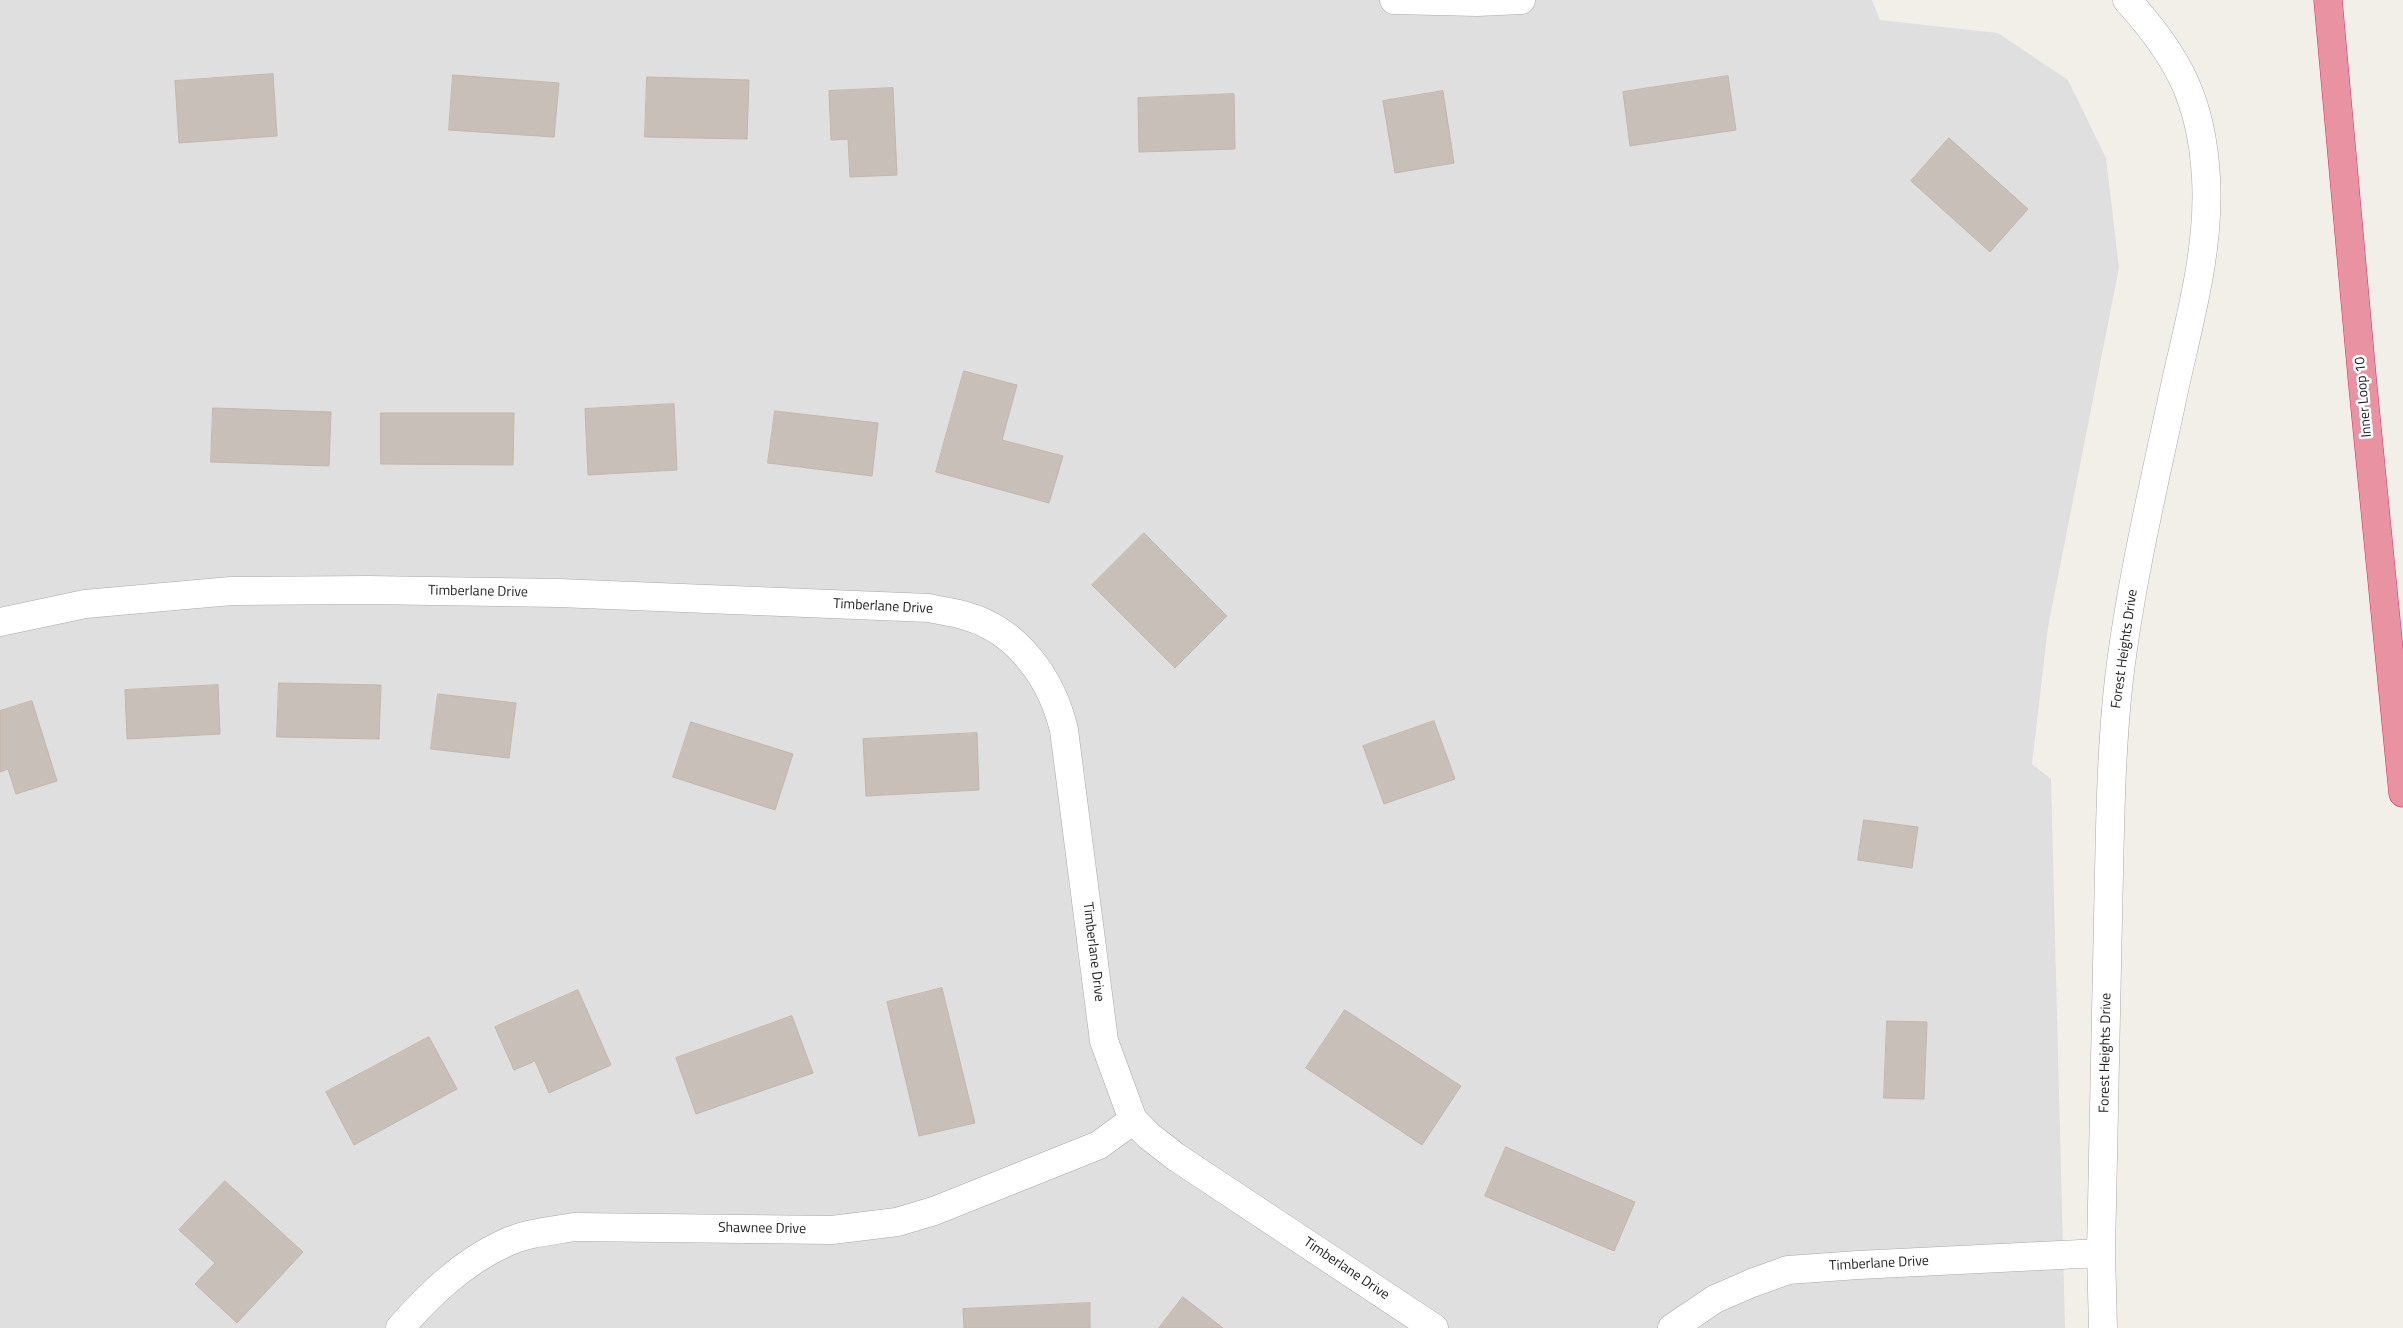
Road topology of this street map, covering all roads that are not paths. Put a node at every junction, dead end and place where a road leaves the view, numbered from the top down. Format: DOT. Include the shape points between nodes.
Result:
graph roads {
  1 [pos="1394,0"];
  2 [pos="1521,0"];
  3 [pos="2126,0"];
  4 [pos="2328,0"];
  5 [pos="0,622"];
  6 [pos="2403,793"];
  7 [pos="1133,1120"];
  8 [pos="2101,1253"];
  9 [pos="400,1328"];
  10 [pos="1434,1328"];
  11 [pos="1672,1328"];
  12 [pos="2104,1328"];
  1 -- 2 [label="street"];
  3 -- 8 [label="street, Forest Heights Drive" via="2167,50 2185,80 2196,112 2207,181 2206,230 2188,329 2142,536 2119,679 2111,783"];
  4 -- 6 [label="highway, Inner Loop 10"];
  5 -- 7 [label="street, Timberlane Drive" via="85,604 231,591 358,590 559,593 929,608 968,616 1019,647 1035,664 1058,706 1064,730 1104,1041"];
  7 -- 9 [label="street, Shawnee Drive" via="1099,1145 934,1211 897,1222 832,1230 574,1227 538,1233 504,1243 468,1264 435,1290"];
  7 -- 10 [label="street, Timberlane Drive" via="1176,1157"];
  8 -- 11 [label="street, Timberlane Drive" via="1788,1270 1715,1299"];
  8 -- 12 [label="street, Forest Heights Drive"];
}
